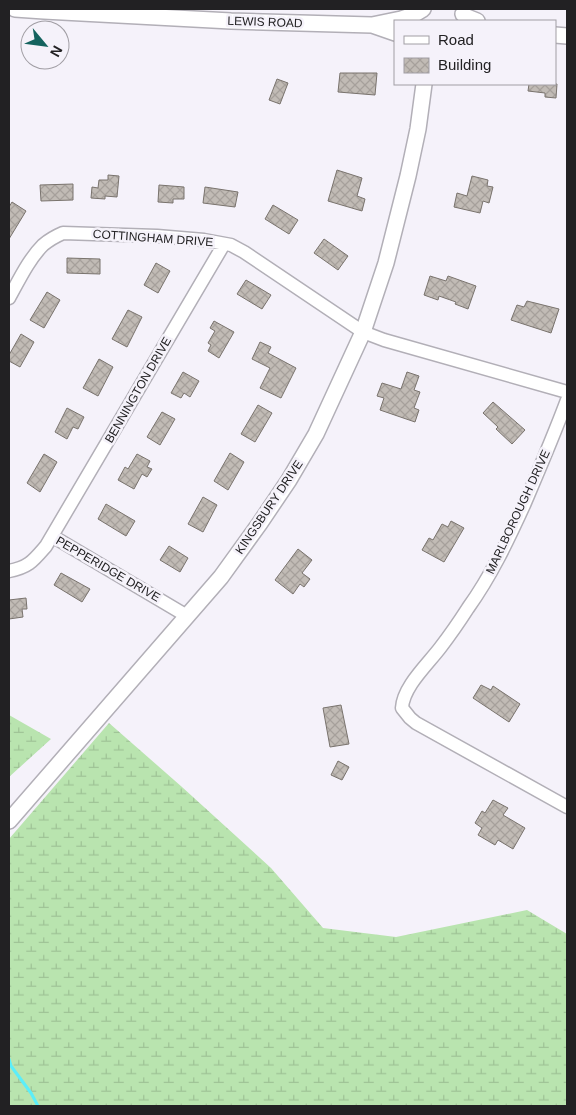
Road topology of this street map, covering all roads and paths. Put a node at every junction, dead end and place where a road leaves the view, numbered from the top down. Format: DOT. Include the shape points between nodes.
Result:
graph roads {
  1 [pos="15,9"];
  2 [pos="423,9"];
  3 [pos="462,13"];
  4 [pos="394,20"];
  5 [pos="396,20"];
  6 [pos="416,20"];
  7 [pos="474,20"];
  8 [pos="372,25"];
  9 [pos="394,33"];
  10 [pos="424,85"];
  11 [pos="434,85"];
  12 [pos="418,129"];
  13 [pos="224,244"];
  14 [pos="9,298"];
  15 [pos="363,332"];
  16 [pos="567,392"];
  17 [pos="567,400"];
  18 [pos="52,536"];
  19 [pos="9,571"];
  20 [pos="187,616"];
  21 [pos="567,807"];
  22 [pos="9,821"];
  1 -- 8 [label="street, LEWIS ROAD"];
  2 -- 5 [label="street, LEWIS ROAD"];
  2 -- 6 [label="street"];
  3 -- 7 [label="street"];
  4 -- 8 [label="street, LEWIS ROAD"];
  8 -- 9 [label="street"];
  10 -- 12 [label="street, KINGSBURY DRIVE"];
  11 -- 12 [label="street, KINGSBURY DRIVE"];
  12 -- 15 [label="street, KINGSBURY DRIVE" via="390,247"];
  13 -- 14 [label="street, COTTINGHAM DRIVE" via="157,236 63,233 36,253"];
  13 -- 15 [label="street, COTTINGHAM DRIVE" via="244,252"];
  13 -- 18 [label="street, BENNINGTON DRIVE"];
  15 -- 16 [label="street"];
  15 -- 20 [label="street, KINGSBURY DRIVE" via="316,434 289,480 221,576"];
  17 -- 21 [label="street, MARLBOROUGH DRIVE" via="506,544 480,592 409,688 402,708 416,723"];
  18 -- 19 [label="street, PEPPERIDGE DRIVE" via="32,563"];
  18 -- 20 [label="street, PEPPERIDGE DRIVE"];
  20 -- 22 [label="street, KINGSBURY DRIVE"];
}
